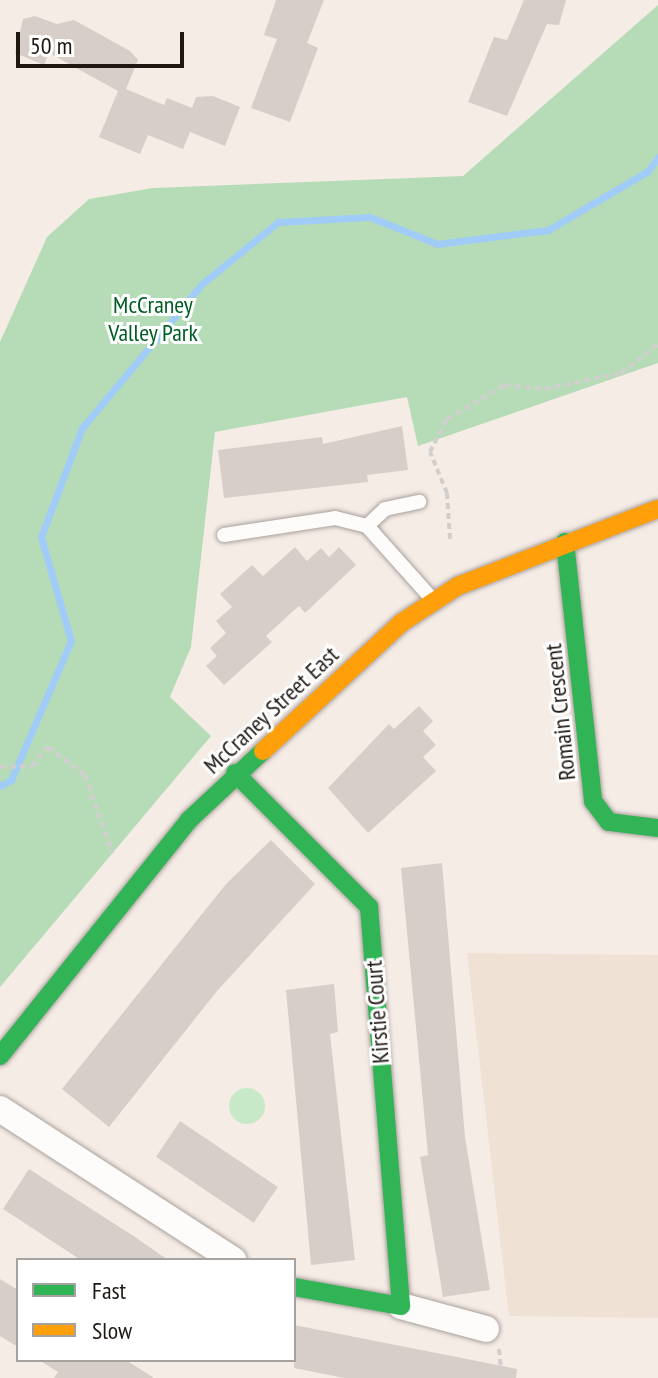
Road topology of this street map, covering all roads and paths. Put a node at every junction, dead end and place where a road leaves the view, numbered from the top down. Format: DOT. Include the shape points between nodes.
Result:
graph roads {
  1 [pos="658,344"];
  2 [pos="419,502"];
  3 [pos="658,509"];
  4 [pos="367,526"];
  5 [pos="224,535"];
  6 [pos="450,539"];
  7 [pos="565,542"];
  8 [pos="434,601"];
  9 [pos="0,767"];
  10 [pos="235,773"];
  11 [pos="658,828"];
  12 [pos="112,853"];
  13 [pos="0,1056"];
  14 [pos="0,1109"];
  15 [pos="230,1258"];
  16 [pos="296,1287"];
  17 [pos="401,1306"];
  18 [pos="486,1329"];
  1 -- 6 [label="path" via="621,373 545,389 505,385 447,419 430,452 447,493"];
  2 -- 4 [label="lane" via="385,509"];
  3 -- 7 [label="street, McCraney Street East"];
  4 -- 5 [label="lane" via="335,518"];
  4 -- 8 [label="lane"];
  7 -- 8 [label="street, McCraney Street East"];
  7 -- 11 [label="street, Romain Crescent" via="593,801 609,822"];
  8 -- 10 [label="street, McCraney Street East"];
  9 -- 12 [label="path" via="32,766 48,747 85,775"];
  10 -- 13 [label="street, McCraney Street East" via="73,958"];
  10 -- 17 [label="street, Kirstie Court" via="369,907"];
  14 -- 15 [label="street"];
  16 -- 17 [label="street"];
  17 -- 18 [label="street"];
}
